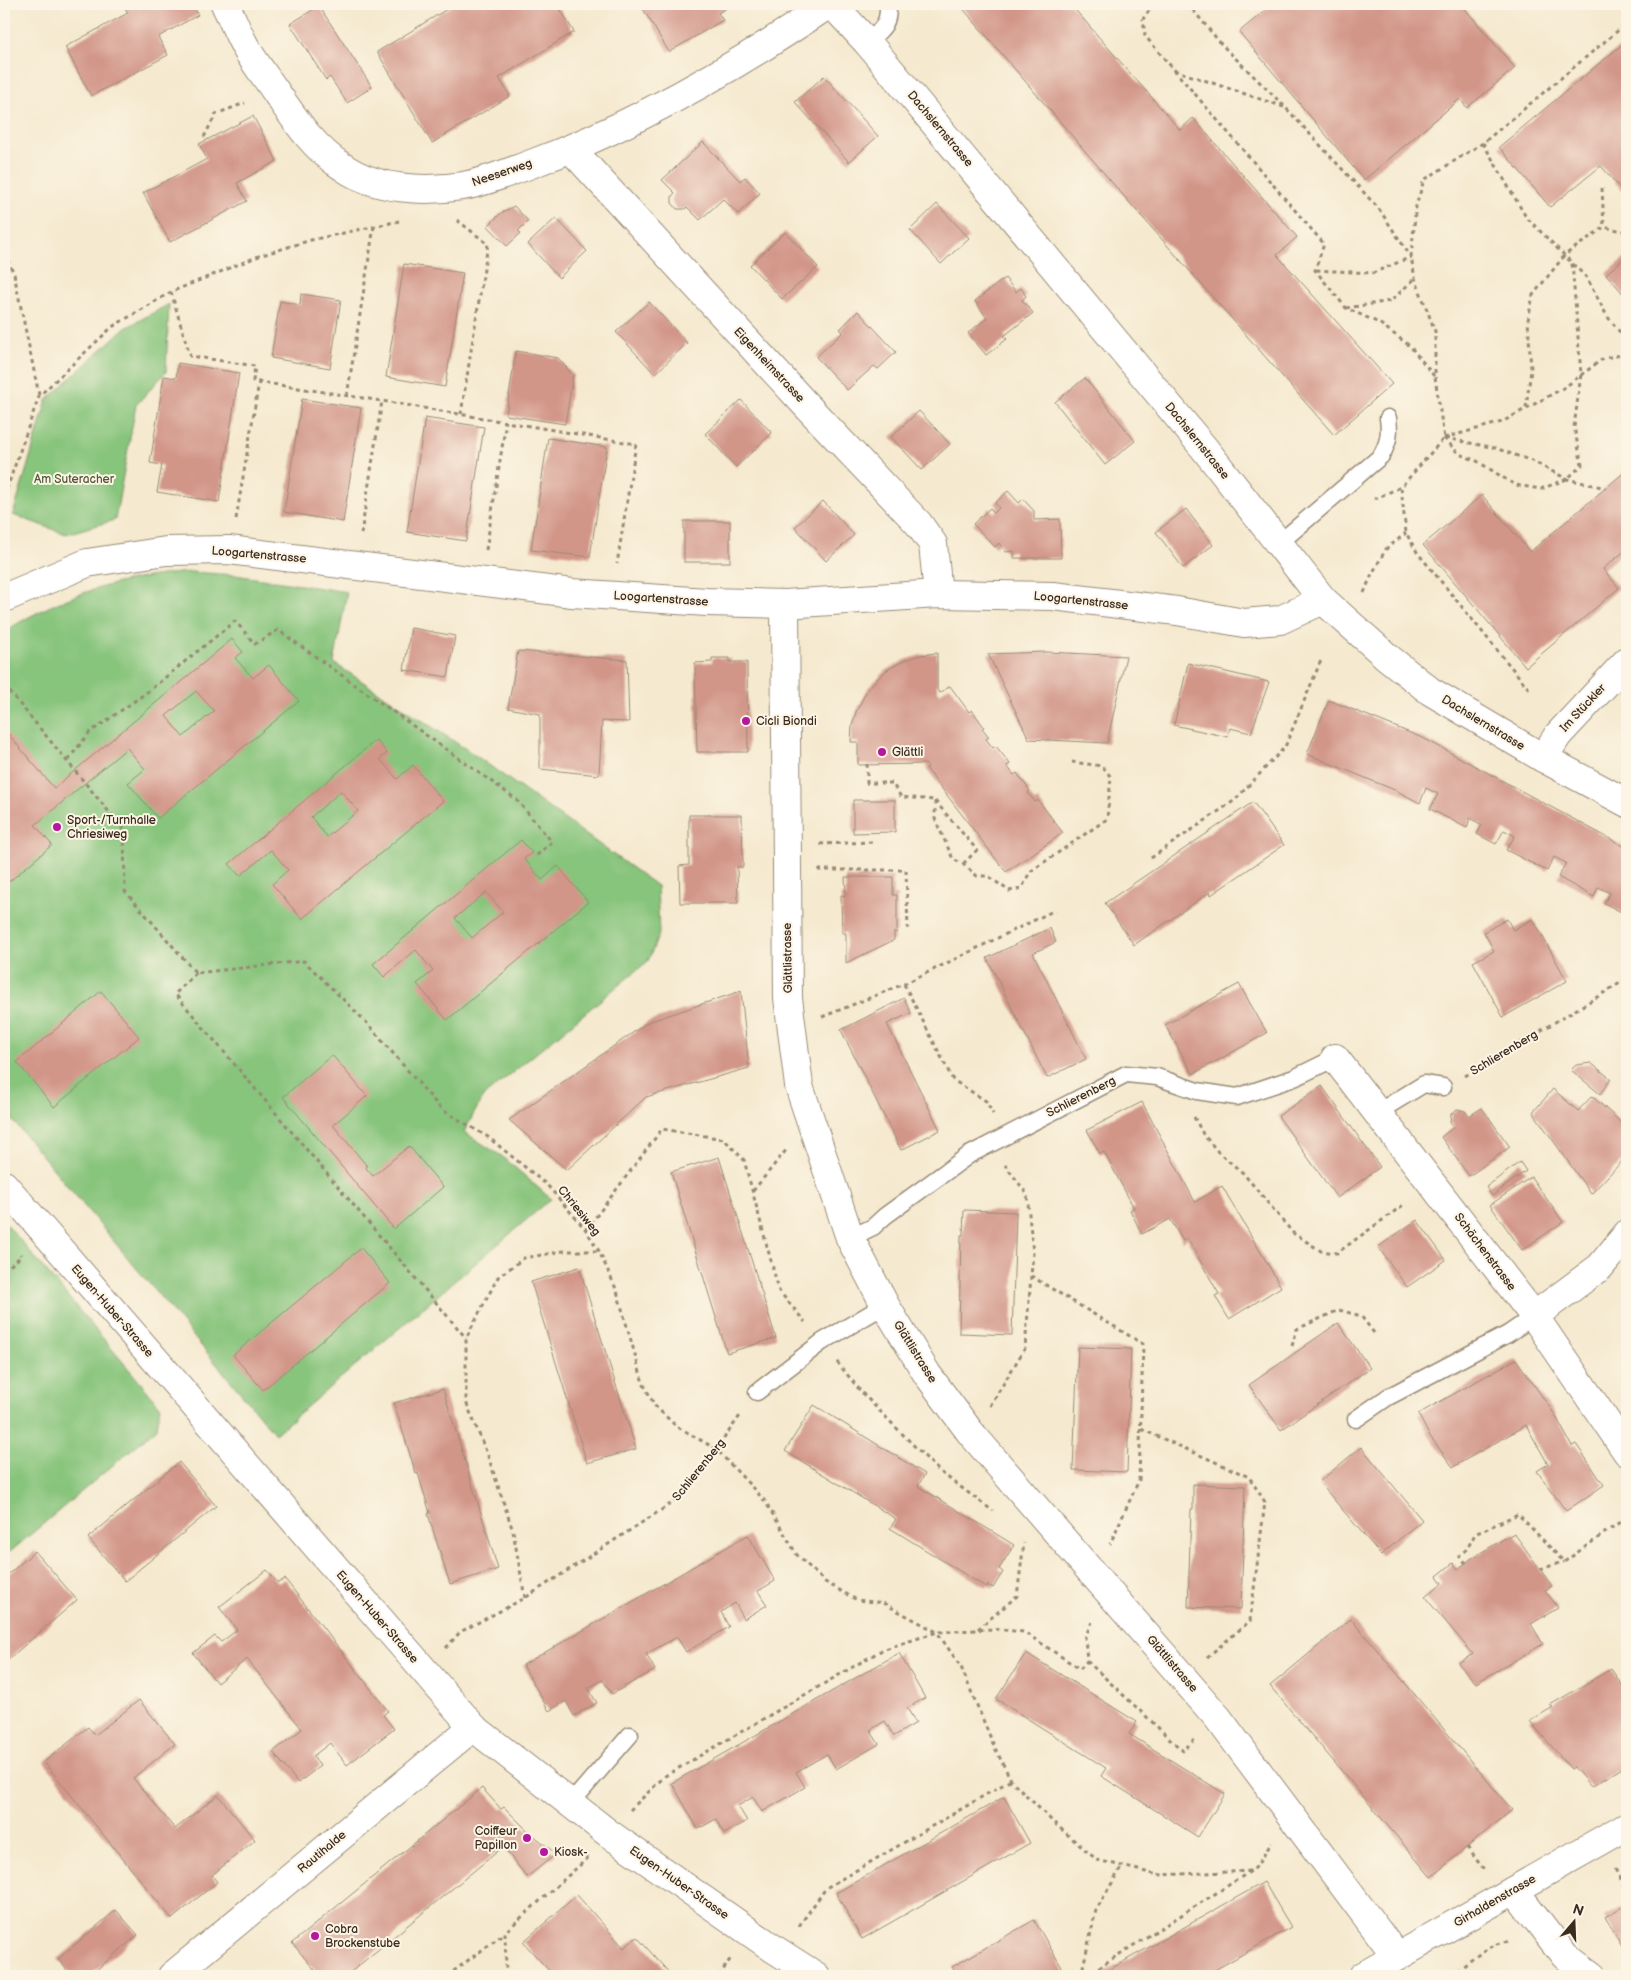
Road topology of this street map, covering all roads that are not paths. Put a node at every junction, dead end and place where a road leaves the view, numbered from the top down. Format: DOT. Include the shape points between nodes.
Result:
graph roads {
  1 [pos="225,4"];
  2 [pos="831,4"];
  3 [pos="888,4"];
  4 [pos="867,42"];
  5 [pos="570,149"];
  6 [pos="1388,418"];
  7 [pos="1278,544"];
  8 [pos="938,594"];
  9 [pos="4,598"];
  10 [pos="1323,600"];
  11 [pos="785,604"];
  12 [pos="1627,661"];
  13 [pos="1543,758"];
  14 [pos="1627,803"];
  15 [pos="1336,1058"];
  16 [pos="1443,1087"];
  17 [pos="1378,1112"];
  18 [pos="4,1185"];
  19 [pos="1627,1234"];
  20 [pos="850,1238"];
  21 [pos="885,1305"];
  22 [pos="1534,1316"];
  23 [pos="757,1392"];
  24 [pos="1356,1419"];
  25 [pos="1627,1452"];
  26 [pos="473,1727"];
  27 [pos="630,1735"];
  28 [pos="571,1803"];
  29 [pos="1627,1826"];
  30 [pos="1514,1890"];
  31 [pos="1397,1957"];
  32 [pos="172,1976"];
  33 [pos="816,1976"];
  34 [pos="1363,1976"];
  35 [pos="1592,1976"];
  1 -- 5 [label="street, Neeserweg" via="246,49 299,125 323,152 344,168 374,183 407,187 463,186"];
  2 -- 4 [label="street, Dachslernstrasse"];
  2 -- 5 [label="street, Neeserweg" via="720,74"];
  3 -- 4 [label="lane" via="885,26"];
  4 -- 7 [label="street, Dachslernstrasse" via="1204,448"];
  5 -- 8 [label="street, Eigenheimstrasse" via="918,523 933,544"];
  6 -- 7 [label="lane" via="1388,444 1381,456"];
  7 -- 10 [label="street, Dachslernstrasse"];
  8 -- 10 [label="street, Loogartenstrasse" via="1053,596 1244,623 1280,620"];
  8 -- 11 [label="street, Loogartenstrasse"];
  9 -- 11 [label="street, Loogartenstrasse" via="87,563 166,551 229,550 572,592"];
  10 -- 13 [label="street, Dachslernstrasse" via="1430,691"];
  11 -- 20 [label="street, Glättlistrasse" via="788,998 799,1086"];
  12 -- 13 [label="street, Im Stückler" via="1558,735"];
  13 -- 14 [label="street, Dachslernstrasse"];
  15 -- 17 [label="street, Schächenstrasse"];
  15 -- 20 [label="lane, Schlierenberg" via="1294,1078 1237,1097 1197,1091 1157,1076 1126,1074 969,1155 873,1227"];
  16 -- 17 [label="lane" via="1424,1084"];
  17 -- 22 [label="street, Schächenstrasse"];
  18 -- 26 [label="street, Eugen-Huber-Strasse"];
  19 -- 22 [label="street" via="1600,1266"];
  20 -- 21 [label="street, Glättlistrasse"];
  21 -- 23 [label="lane" via="822,1342"];
  21 -- 31 [label="street, Glättlistrasse" via="927,1374 970,1432 1218,1718"];
  22 -- 24 [label="lane" via="1508,1334 1388,1397"];
  22 -- 25 [label="street, Schächenstrasse"];
  26 -- 28 [label="street, Eugen-Huber-Strasse"];
  26 -- 32 [label="street, Rautihalde"];
  27 -- 28 [label="lane"];
  28 -- 33 [label="street, Eugen-Huber-Strasse" via="608,1833"];
  29 -- 30 [label="street, Girhaldenstrasse"];
  30 -- 31 [label="street, Girhaldenstrasse"];
  30 -- 35 [label="street" via="1566,1956"];
  31 -- 34 [label="street, Girhaldenstrasse"];
}
